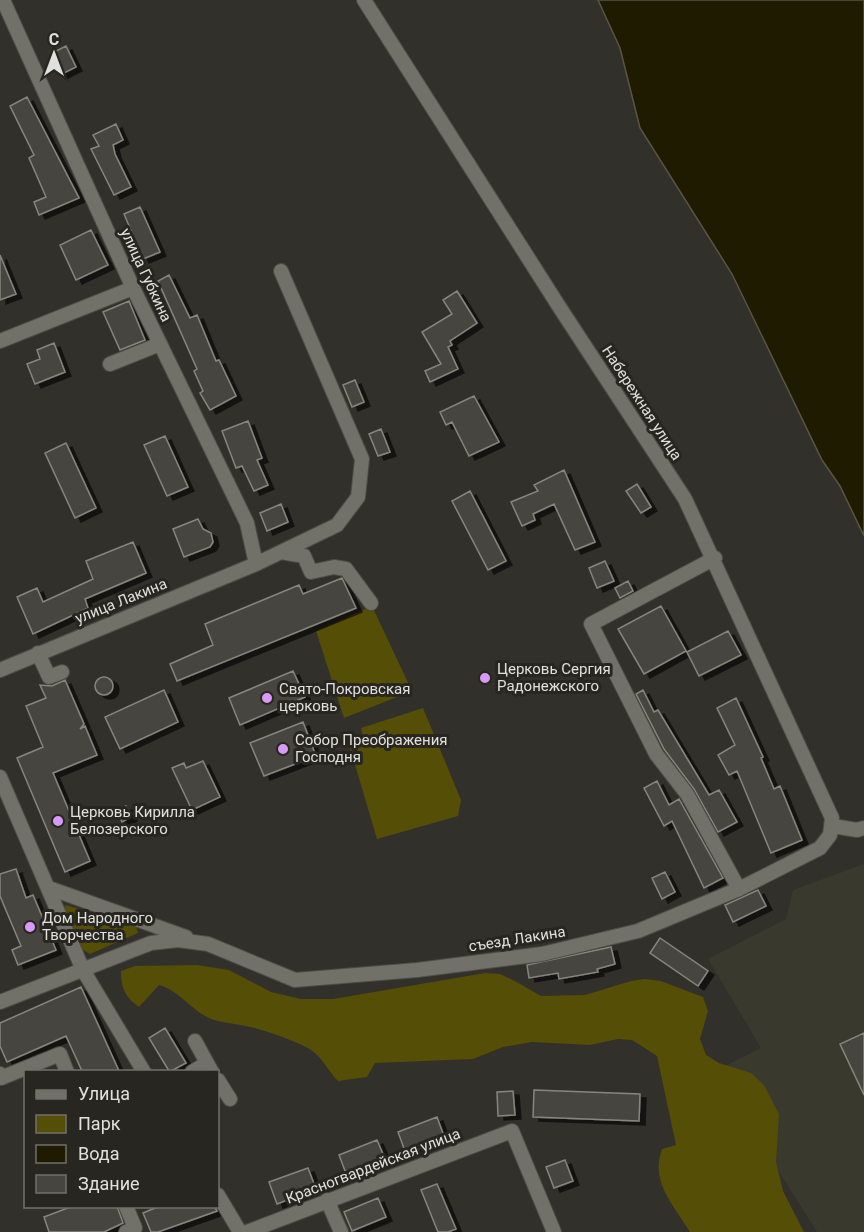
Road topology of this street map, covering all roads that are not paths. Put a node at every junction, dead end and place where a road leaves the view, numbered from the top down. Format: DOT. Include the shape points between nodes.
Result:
graph roads {
  1 [pos="364,0"];
  2 [pos="2,2"];
  3 [pos="281,270"];
  4 [pos="133,288"];
  5 [pos="0,341"];
  6 [pos="160,344"];
  7 [pos="110,364"];
  8 [pos="281,552"];
  9 [pos="715,558"];
  10 [pos="256,564"];
  11 [pos="371,603"];
  12 [pos="38,653"];
  13 [pos="0,670"];
  14 [pos="62,672"];
  15 [pos="0,777"];
  16 [pos="832,826"];
  17 [pos="864,828"];
  18 [pos="49,888"];
  19 [pos="739,888"];
  20 [pos="208,944"];
  21 [pos="83,970"];
  22 [pos="0,1002"];
  23 [pos="195,1041"];
  24 [pos="210,1067"];
  25 [pos="68,1070"];
  26 [pos="143,1070"];
  27 [pos="0,1074"];
  28 [pos="219,1082"];
  29 [pos="230,1099"];
  30 [pos="219,1197"];
  31 [pos="327,1200"];
  32 [pos="127,1208"];
  33 [pos="126,1232"];
  34 [pos="240,1232"];
  35 [pos="247,1232"];
  36 [pos="341,1232"];
  37 [pos="554,1232"];
  1 -- 9 [label="street, Набережная улица" via="685,499"];
  2 -- 4 [label="street, улица Губкина"];
  3 -- 8 [label="street, улица Лакина" via="362,459 358,497 337,525"];
  4 -- 5 [label="street"];
  4 -- 6 [label="street, улица Губкина"];
  6 -- 7 [label="street"];
  6 -- 10 [label="street, улица Губкина" via="247,523"];
  8 -- 10 [label="street, улица Лакина"];
  8 -- 11 [label="street" via="304,556 310,572 346,569"];
  9 -- 16 [label="street, Набережная улица" via="832,818"];
  9 -- 19 [label="street" via="591,624 656,754 687,794"];
  10 -- 12 [label="street, улица Лакина"];
  12 -- 13 [label="street, улица Лакина"];
  12 -- 14 [label="street" via="49,677"];
  15 -- 18 [label="street"];
  16 -- 17 [label="street"];
  16 -- 19 [label="street, съезд Лакина" via="820,848"];
  18 -- 20 [label="street, съезд Лакина"];
  18 -- 21 [label="street"];
  19 -- 20 [label="street, съезд Лакина" via="638,931 542,954 417,970 295,980"];
  20 -- 21 [label="street, съезд Лакина" via="178,940 151,943"];
  21 -- 22 [label="street, съезд Лакина"];
  21 -- 26 [label="street"];
  23 -- 24 [label="street"];
  25 -- 27 [label="street" via="60,1054 2,1078"];
  28 -- 29 [label="street"];
  30 -- 34 [label="street"];
  31 -- 35 [label="street, Красногвардейская улица"];
  31 -- 36 [label="street"];
  31 -- 37 [label="street, Красногвардейская улица" via="512,1131"];
  32 -- 33 [label="street" via="135,1228"];
}
